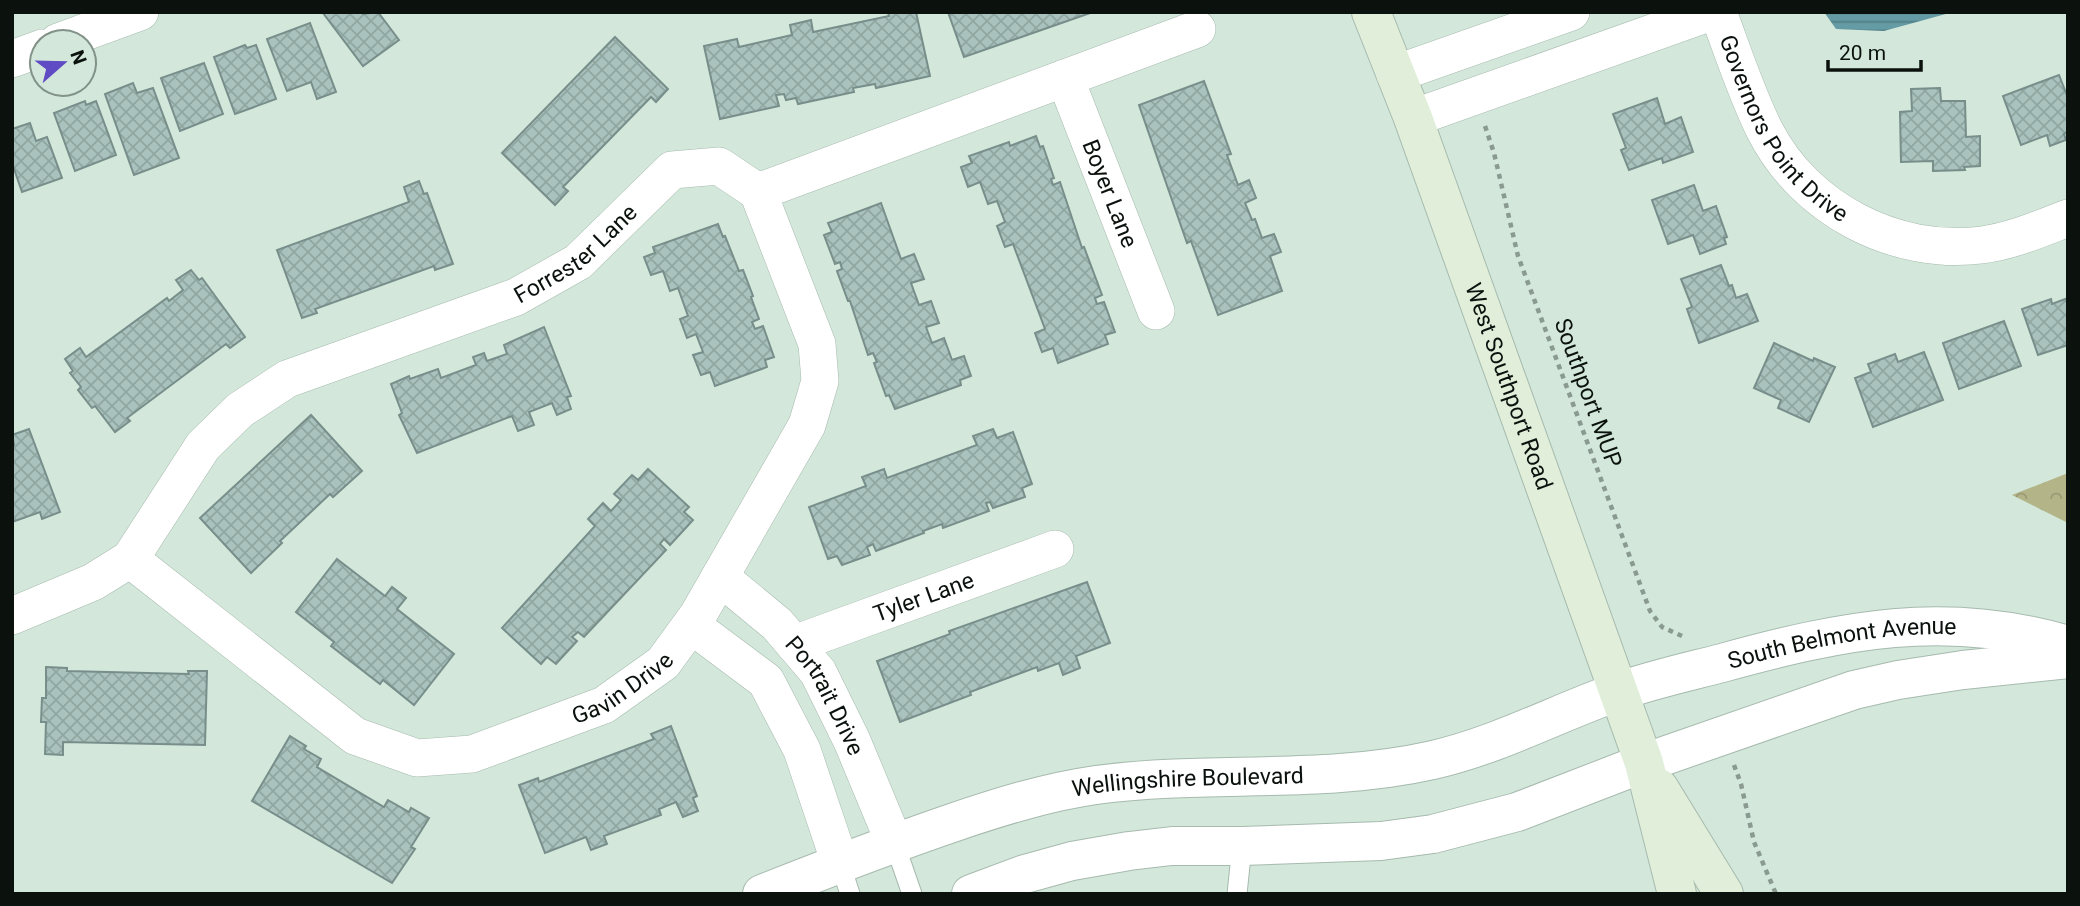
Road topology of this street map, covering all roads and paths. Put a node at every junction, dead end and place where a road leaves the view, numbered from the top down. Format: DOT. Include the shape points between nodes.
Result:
graph roads {
  1 [pos="140,12"];
  2 [pos="1371,12"];
  3 [pos="1572,12"];
  4 [pos="1711,12"];
  5 [pos="1718,12"];
  6 [pos="96,28"];
  7 [pos="1198,29"];
  8 [pos="1395,74"];
  9 [pos="1065,78"];
  10 [pos="1413,118"];
  11 [pos="1485,126"];
  12 [pos="758,192"];
  13 [pos="2068,218"];
  14 [pos="1156,311"];
  15 [pos="1055,549"];
  16 [pos="130,559"];
  17 [pos="720,577"];
  18 [pos="12,616"];
  19 [pos="691,625"];
  20 [pos="1687,637"];
  21 [pos="794,644"];
  22 [pos="2068,645"];
  23 [pos="2068,659"];
  24 [pos="1618,692"];
  25 [pos="1644,763"];
  26 [pos="1734,766"];
  27 [pos="894,842"];
  28 [pos="1242,846"];
  29 [pos="845,878"];
  30 [pos="762,894"];
  31 [pos="912,894"];
  32 [pos="971,894"];
  33 [pos="1237,894"];
  34 [pos="1676,894"];
  35 [pos="1724,894"];
  36 [pos="1776,894"];
  1 -- 6 [label="street"];
  2 -- 8 [label="main road, West Southport Road"];
  3 -- 8 [label="street"];
  4 -- 10 [label="street"];
  5 -- 13 [label="street, Governors Point Drive" via="1766,133 1787,165 1839,213 1869,229 1934,246 2011,239"];
  7 -- 9 [label="street"];
  8 -- 10 [label="main road, West Southport Road"];
  9 -- 12 [label="street"];
  9 -- 14 [label="street, Boyer Lane"];
  10 -- 24 [label="main road, West Southport Road"];
  11 -- 20 [label="path, Southport MUP" via="1518,256 1650,611 1662,627"];
  12 -- 16 [label="street, Forrester Lane" via="719,166 672,170 578,262 516,297 287,379 240,410 203,446"];
  12 -- 17 [label="street, Gavin Drive" via="817,344 820,381 807,425"];
  15 -- 21 [label="street, Tyler Lane"];
  16 -- 18 [label="street, Forrester Lane" via="93,582"];
  16 -- 19 [label="street, Gavin Drive" via="355,736 417,758 472,754 604,705 663,663"];
  17 -- 19 [label="street, Gavin Drive"];
  17 -- 21 [label="street, Portrait Drive"];
  19 -- 29 [label="street, Portrait Drive" via="766,681 802,750"];
  21 -- 27 [label="street, Portrait Drive" via="818,672"];
  22 -- 24 [label="street, South Belmont Avenue" via="2001,630 1901,626 1776,648"];
  23 -- 25 [label="street, South Belmont Avenue" via="1963,670 1854,690"];
  24 -- 25 [label="main road, West Southport Road"];
  24 -- 27 [label="street, Wellingshire Boulevard" via="1484,746 1432,760 1335,774 1094,786 1007,804"];
  25 -- 28 [label="street" via="1517,812 1433,834 1381,841"];
  25 -- 34 [label="main road, West Southport Road"];
  25 -- 35 [label="main road, West Southport Road"];
  26 -- 36 [label="path" via="1754,842"];
  27 -- 29 [label="street, Wellingshire Boulevard"];
  27 -- 31 [label="lane"];
  28 -- 32 [label="street" via="1172,846 1100,855 1025,874"];
  28 -- 33 [label="lane"];
  29 -- 30 [label="street, Wellingshire Boulevard"];
}
